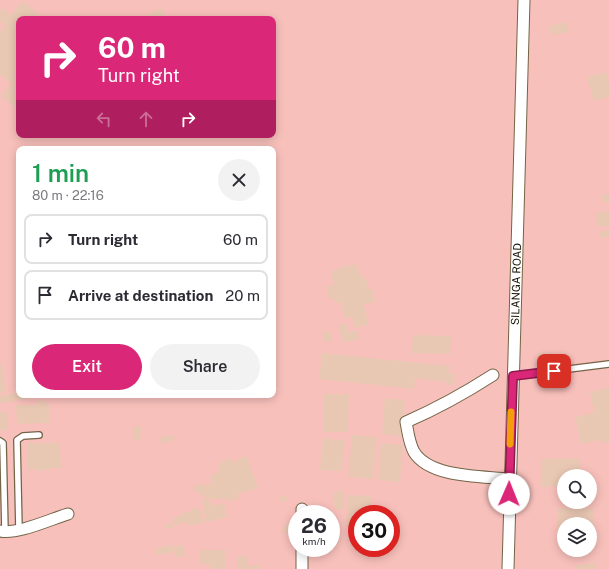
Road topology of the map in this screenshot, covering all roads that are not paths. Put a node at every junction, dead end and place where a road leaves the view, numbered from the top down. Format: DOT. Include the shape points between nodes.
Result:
graph roads {
  1 [pos="524,0"];
  2 [pos="609,364"];
  3 [pos="493,375"];
  4 [pos="513,376"];
  5 [pos="39,435"];
  6 [pos="0,441"];
  7 [pos="509,479"];
  8 [pos="68,514"];
  9 [pos="19,530"];
  10 [pos="2,531"];
  11 [pos="302,557"];
  12 [pos="302,569"];
  13 [pos="508,569"];
  1 -- 4 [label="street, SILANGA ROAD"];
  2 -- 4 [label="lane"];
  3 -- 7 [label="street" via="435,409 406,422 414,452 422,461 455,474"];
  4 -- 7 [label="street, SILANGA ROAD"];
  5 -- 9 [label="lane" via="23,436 17,440"];
  6 -- 10 [label="lane" via="3,443"];
  7 -- 13 [label="street, SILANGA ROAD"];
  8 -- 9 [label="street"];
  9 -- 10 [label="street"];
  11 -- 12 [label="street"];
}
